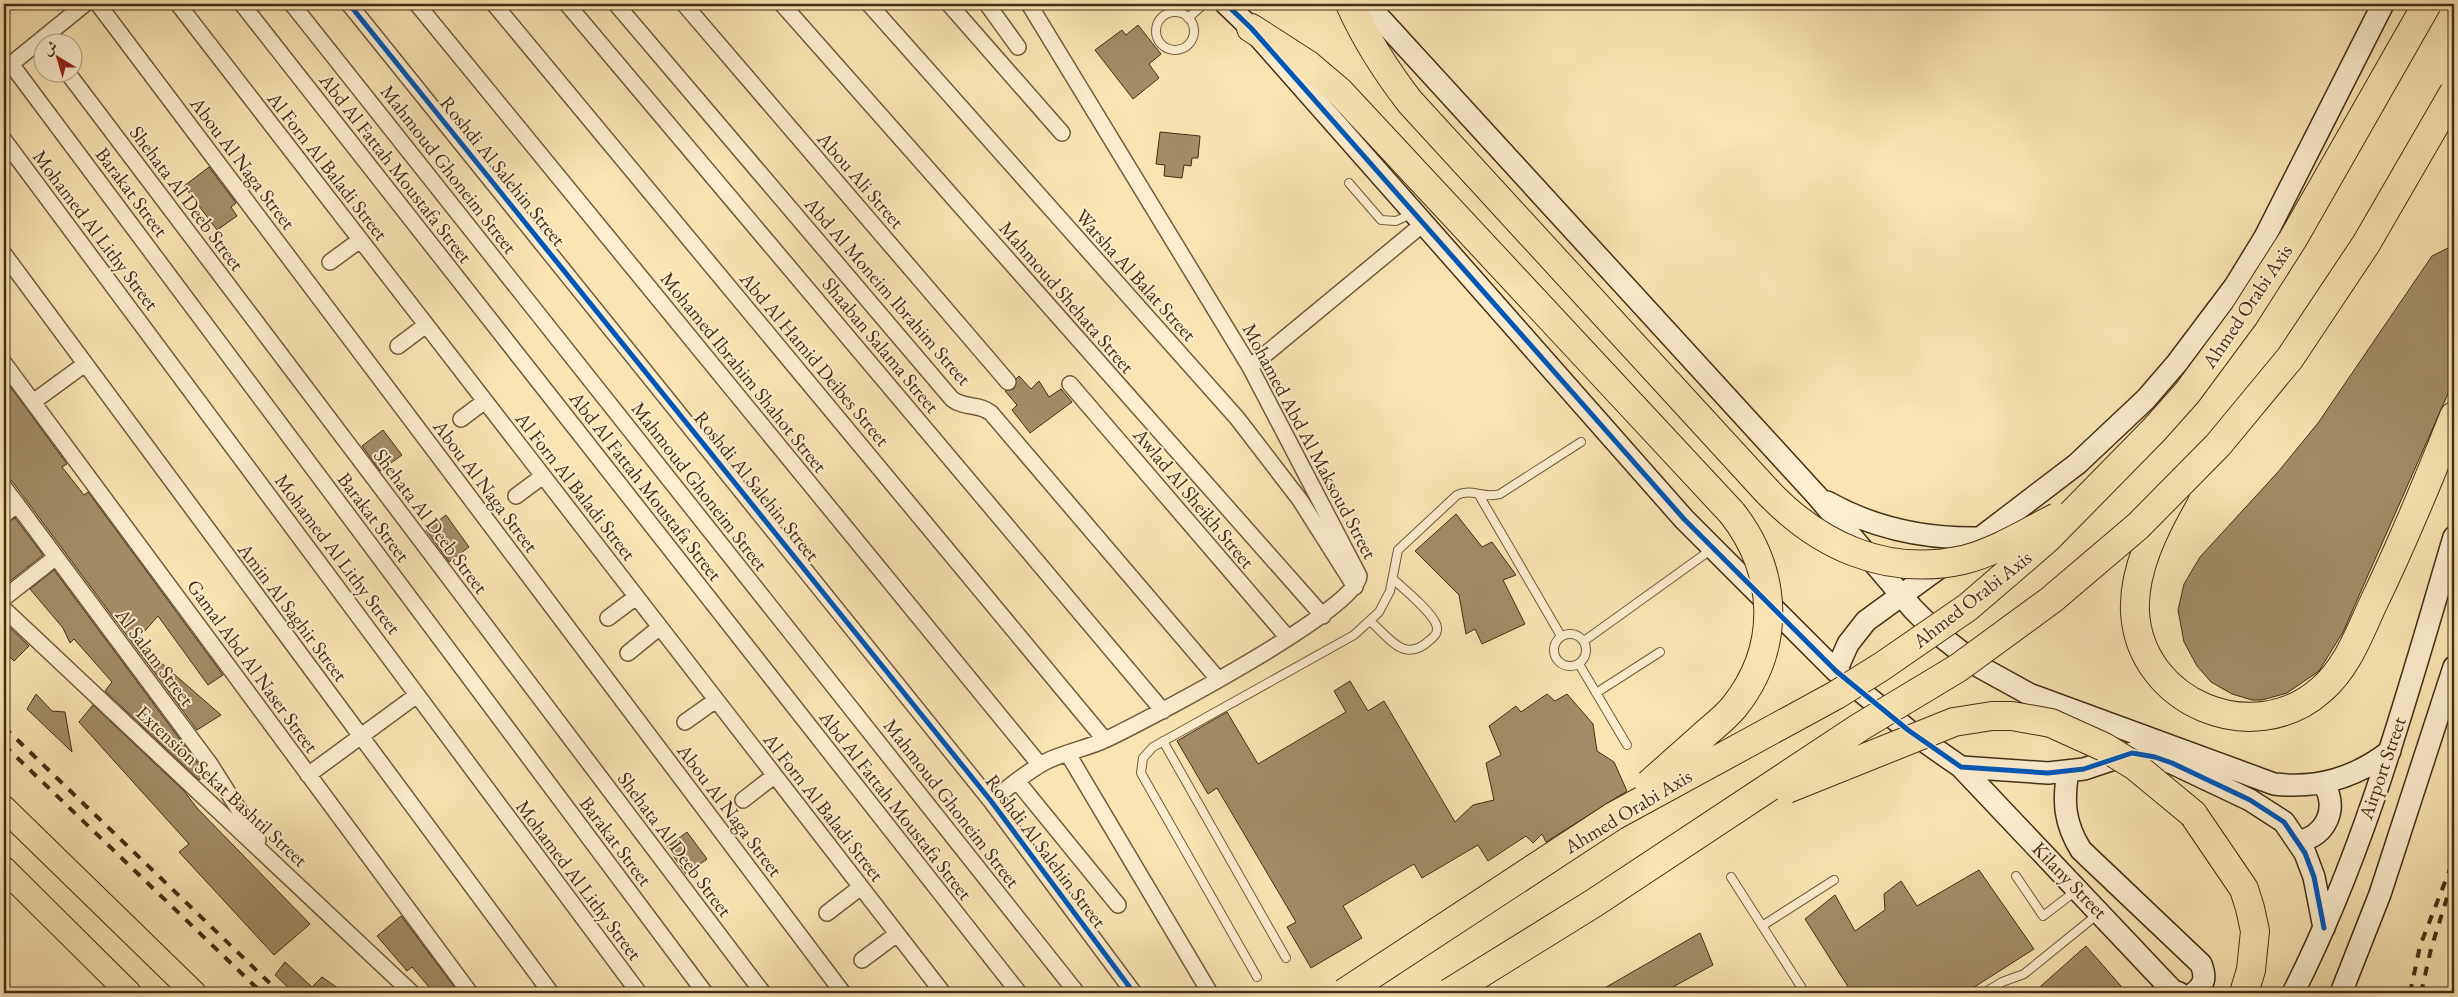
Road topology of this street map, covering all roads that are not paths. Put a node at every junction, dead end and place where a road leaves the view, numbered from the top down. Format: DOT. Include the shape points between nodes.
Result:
graph roads {
  1 [pos="85,4"];
  2 [pos="98,4"];
  3 [pos="178,4"];
  4 [pos="242,4"];
  5 [pos="292,4"];
  6 [pos="349,4"];
  7 [pos="417,4"];
  8 [pos="494,4"];
  9 [pos="567,4"];
  10 [pos="616,4"];
  11 [pos="684,4"];
  12 [pos="782,4"];
  13 [pos="869,4"];
  14 [pos="948,4"];
  15 [pos="987,4"];
  16 [pos="1029,4"];
  17 [pos="1204,4"];
  18 [pos="1226,4"];
  19 [pos="1350,4"];
  20 [pos="1367,4"];
  21 [pos="2383,4"];
  22 [pos="2423,8"];
  23 [pos="1188,18"];
  24 [pos="1251,28"];
  25 [pos="53,32"];
  26 [pos="1018,48"];
  27 [pos="32,49"];
  28 [pos="8,67"];
  29 [pos="75,82"];
  30 [pos="2454,92"];
  31 [pos="1062,133"];
  32 [pos="4,140"];
  33 [pos="1349,184"];
  34 [pos="1418,218"];
  35 [pos="360,240"];
  36 [pos="4,254"];
  37 [pos="330,262"];
  38 [pos="426,325"];
  39 [pos="398,346"];
  40 [pos="4,363"];
  41 [pos="85,364"];
  42 [pos="1250,367"];
  43 [pos="1008,382"];
  44 [pos="1070,384"];
  45 [pos="485,401"];
  46 [pos="32,402"];
  47 [pos="2454,416"];
  48 [pos="462,419"];
  49 [pos="1581,442"];
  50 [pos="543,476"];
  51 [pos="4,486"];
  52 [pos="2178,486"];
  53 [pos="1479,495"];
  54 [pos="516,496"];
  55 [pos="1818,497"];
  56 [pos="2085,502"];
  57 [pos="17,504"];
  58 [pos="4,515"];
  59 [pos="2454,537"];
  60 [pos="1980,538"];
  61 [pos="1714,548"];
  62 [pos="56,557"];
  63 [pos="1393,579"];
  64 [pos="1356,586"];
  65 [pos="1901,595"];
  66 [pos="636,597"];
  67 [pos="4,598"];
  68 [pos="4,609"];
  69 [pos="1323,616"];
  70 [pos="608,618"];
  71 [pos="1370,621"];
  72 [pos="660,627"];
  73 [pos="1561,636"];
  74 [pos="1288,638"];
  75 [pos="1584,641"];
  76 [pos="1660,652"];
  77 [pos="628,653"];
  78 [pos="1579,664"];
  79 [pos="2454,667"];
  80 [pos="1836,671"];
  81 [pos="1218,679"];
  82 [pos="1596,692"];
  83 [pos="417,695"];
  84 [pos="716,700"];
  85 [pos="1164,711"];
  86 [pos="685,722"];
  87 [pos="361,737"];
  88 [pos="1105,740"];
  89 [pos="1163,741"];
  90 [pos="1627,745"];
  91 [pos="2390,751"];
  92 [pos="1068,754"];
  93 [pos="1040,765"];
  94 [pos="1961,767"];
  95 [pos="2068,771"];
  96 [pos="308,775"];
  97 [pos="774,776"];
  98 [pos="1017,781"];
  99 [pos="2324,784"];
  100 [pos="743,800"];
  101 [pos="991,801"];
  102 [pos="4,808"];
  103 [pos="1727,813"];
  104 [pos="1614,816"];
  105 [pos="2298,842"];
  106 [pos="268,856"];
  107 [pos="4,869"];
  108 [pos="2016,876"];
  109 [pos="1731,878"];
  110 [pos="1834,880"];
  111 [pos="861,887"];
  112 [pos="2078,888"];
  113 [pos="1118,905"];
  114 [pos="2101,912"];
  115 [pos="827,913"];
  116 [pos="1762,926"];
  117 [pos="2324,928"];
  118 [pos="897,934"];
  119 [pos="1286,958"];
  120 [pos="862,960"];
  121 [pos="1257,977"];
  122 [pos="129,993"];
  123 [pos="194,993"];
  124 [pos="412,993"];
  125 [pos="470,993"];
  126 [pos="551,993"];
  127 [pos="639,993"];
  128 [pos="705,993"];
  129 [pos="763,993"];
  130 [pos="843,993"];
  131 [pos="943,993"];
  132 [pos="1019,993"];
  133 [pos="1077,993"];
  134 [pos="1134,993"];
  135 [pos="1210,993"];
  136 [pos="1344,993"];
  137 [pos="1450,993"];
  138 [pos="1805,993"];
  139 [pos="1984,993"];
  140 [pos="2179,993"];
  141 [pos="2194,993"];
  142 [pos="2244,993"];
  143 [pos="2293,993"];
  144 [pos="2341,993"];
  1 -- 25 [label="street"];
  2 -- 130 [label="street, Abou Al Naga Street"];
  3 -- 35 [label="street, Al Forn Al Baladi Street"];
  4 -- 132 [label="street, Abd Al Fattah Moustafa Street"];
  5 -- 133 [label="street, Mahmoud Ghoneim Street"];
  6 -- 101 [label="street, Roshdi Al Salehin Street"];
  7 -- 93 [label="street, Mohamed Ibrahim Shahot Street"];
  8 -- 88 [label="street, Abd Al Hamid Deibes Street"];
  9 -- 85 [label="street, Shaaban Salama Street"];
  10 -- 81 [label="street, Abd Al Moneim Ibrahim Street" via="952,399 964,406 982,407 991,413"];
  11 -- 43 [label="street, Abou Ali Street"];
  12 -- 69 [label="street, Mahmoud Shehata Street"];
  13 -- 64 [label="street, Warsha Al Balat Street" via="1237,418 1300,500"];
  14 -- 31 [label="street"];
  15 -- 26 [label="street"];
  16 -- 42 [label="street, Mohamed Abd Al Maksoud Street"];
  17 -- 23 [label="lane"];
  18 -- 24 [label="street, Kilany Street"];
  19 -- 56 [label="highway, bridge" via="1365,37 1410,102 1775,500 1815,533 1834,544 1876,559 1942,563 1964,560 2003,545"];
  20 -- 55 [label="street"];
  21 -- 60 [label="street" via="2265,237 2207,325 2158,385 2112,432 2063,476"];
  22 -- 56 [label="highway, Ahmed Orabi Axis, bridge" via="2293,240 2244,316 2174,408"];
  23 -- 23 [label="lane" via="1174,12 1161,18 1156,32 1161,45 1175,50 1188,44 1193,31"];
  24 -- 34 [label="street, Kilany Street"];
  24 -- 104 [label="highway, bridge" via="1307,64 1340,92 1718,497 1744,528 1753,545 1761,563 1768,600 1766,639 1754,676 1745,693 1720,722"];
  27 -- 28 [label="street"];
  28 -- 128 [label="street, Barakat Street"];
  29 -- 129 [label="street, Shehata Al Deeb Street"];
  30 -- 52 [label="highway, bridge" via="2366,244 2296,350 2249,409"];
  32 -- 83 [label="street, Mohamed Al Lithy Street"];
  33 -- 34 [label="lane" via="1381,220"];
  34 -- 42 [label="street"];
  34 -- 61 [label="street, Kilany Street" via="1684,519"];
  35 -- 37 [label="street"];
  35 -- 38 [label="street, Al Forn Al Baladi Street"];
  36 -- 41 [label="street, Amin Al Saghir Street"];
  38 -- 39 [label="street"];
  38 -- 45 [label="street, Al Forn Al Baladi Street"];
  40 -- 46 [label="street, Gamal Abd Al Naser Street"];
  41 -- 46 [label="street"];
  41 -- 87 [label="street, Amin Al Saghir Street"];
  42 -- 64 [label="street, Mohamed Abd Al Maksoud Street" via="1358,572"];
  44 -- 74 [label="street, Awlad Al Sheikh Street"];
  45 -- 48 [label="street"];
  45 -- 50 [label="street, Al Forn Al Baladi Street"];
  46 -- 96 [label="street, Gamal Abd Al Naser Street"];
  47 -- 52 [label="highway" via="2398,549 2344,665 2306,702 2273,714 2238,717 2196,705 2161,678 2143,648 2135,614 2138,579 2159,523"];
  49 -- 53 [label="lane" via="1500,494"];
  50 -- 54 [label="street"];
  50 -- 66 [label="street, Al Forn Al Baladi Street"];
  51 -- 57 [label="street, Al Salam Street"];
  52 -- 103 [label="highway, bridge" via="2095,564 2005,635"];
  53 -- 63 [label="lane" via="1472,491 1457,495 1408,539 1398,550"];
  53 -- 73 [label="lane"];
  55 -- 60 [label="street" via="1861,519 1908,533"];
  55 -- 65 [label="street"];
  56 -- 104 [label="highway, Ahmed Orabi Axis, bridge" via="2002,579 1896,658"];
  57 -- 58 [label="street"];
  57 -- 62 [label="street, Al Salam Street"];
  59 -- 91 [label="street, Airport Street"];
  60 -- 65 [label="street"];
  61 -- 75 [label="lane"];
  61 -- 80 [label="street, Kilany Street"];
  62 -- 67 [label="street"];
  62 -- 106 [label="street, Al Salam Street" via="210,764"];
  63 -- 71 [label="lane" via="1379,612"];
  63 -- 71 [label="lane" via="1433,618 1437,634 1420,650 1407,651"];
  64 -- 69 [label="street, Mohamed Abd Al Maksoud Street"];
  65 -- 80 [label="street" via="1877,611 1856,632"];
  65 -- 99 [label="street" via="1958,651 2029,694 2274,784"];
  66 -- 70 [label="street"];
  66 -- 72 [label="street, Al Forn Al Baladi Street"];
  68 -- 106 [label="street, Extension Sekat Bashtil Street"];
  69 -- 74 [label="street, Mohamed Abd Al Maksoud Street"];
  71 -- 89 [label="lane" via="1354,635"];
  72 -- 77 [label="street"];
  72 -- 84 [label="street, Al Forn Al Baladi Street"];
  73 -- 75 [label="lane" via="1573,634"];
  73 -- 78 [label="lane" via="1554,647 1556,659 1566,666"];
  74 -- 81 [label="street, Mohamed Abd Al Maksoud Street"];
  75 -- 78 [label="lane" via="1586,653"];
  76 -- 82 [label="lane"];
  78 -- 82 [label="lane"];
  79 -- 144 [label="street, Airport Street" via="2376,903"];
  80 -- 94 [label="street, Kilany Street" via="1908,730"];
  81 -- 85 [label="street, Mohamed Abd Al Maksoud Street"];
  82 -- 90 [label="lane"];
  83 -- 87 [label="street"];
  83 -- 127 [label="street, Mohamed Al Lithy Street"];
  84 -- 86 [label="street"];
  84 -- 97 [label="street, Al Forn Al Baladi Street"];
  85 -- 88 [label="street, Mohamed Abd Al Maksoud Street"];
  87 -- 96 [label="street"];
  87 -- 126 [label="street, Amin Al Saghir Street"];
  88 -- 92 [label="street, Mohamed Abd Al Maksoud Street"];
  89 -- 119 [label="lane"];
  89 -- 121 [label="lane" via="1147,751 1141,773"];
  91 -- 99 [label="street" via="2358,772"];
  91 -- 117 [label="street, Airport Street"];
  92 -- 93 [label="street, Mohamed Abd Al Maksoud Street"];
  92 -- 135 [label="street"];
  93 -- 98 [label="street, Mohamed Abd Al Maksoud Street"];
  94 -- 95 [label="street" via="2048,773"];
  94 -- 112 [label="street, Kilany Street"];
  95 -- 105 [label="street" via="2132,753 2155,757 2250,800 2284,822"];
  95 -- 141 [label="street, Kilany Street" via="2064,798 2073,838 2080,850 2201,964 2205,974 2202,985"];
  96 -- 125 [label="street, Gamal Abd Al Naser Street"];
  97 -- 100 [label="street"];
  97 -- 111 [label="street, Al Forn Al Baladi Street"];
  98 -- 101 [label="street, Mohamed Abd Al Maksoud Street"];
  98 -- 113 [label="street"];
  99 -- 105 [label="street" via="2331,801 2328,820 2316,835"];
  101 -- 134 [label="street, Roshdi Al Salehin Street"];
  102 -- 123 [label="main road"];
  103 -- 137 [label="highway, bridge" via="1594,903"];
  103 -- 142 [label="highway, bridge" via="1954,722 1992,716 2032,718 2051,723 2104,747 2135,766 2192,814 2232,869 2244,889 2255,931 2251,970"];
  104 -- 136 [label="highway, Ahmed Orabi Axis, bridge"];
  105 -- 117 [label="street" via="2310,865"];
  106 -- 124 [label="street, Extension Sekat Bashtil Street"];
  107 -- 122 [label="main road"];
  108 -- 112 [label="lane" via="2043,916"];
  109 -- 116 [label="lane"];
  110 -- 116 [label="lane"];
  111 -- 115 [label="street"];
  111 -- 118 [label="street, Al Forn Al Baladi Street"];
  112 -- 114 [label="street, Kilany Street"];
  114 -- 139 [label="lane" via="2024,974"];
  114 -- 140 [label="street, Kilany Street" via="2173,991"];
  116 -- 138 [label="lane"];
  117 -- 143 [label="street, Airport Street"];
  118 -- 120 [label="street"];
  118 -- 131 [label="street, Al Forn Al Baladi Street"];
}
